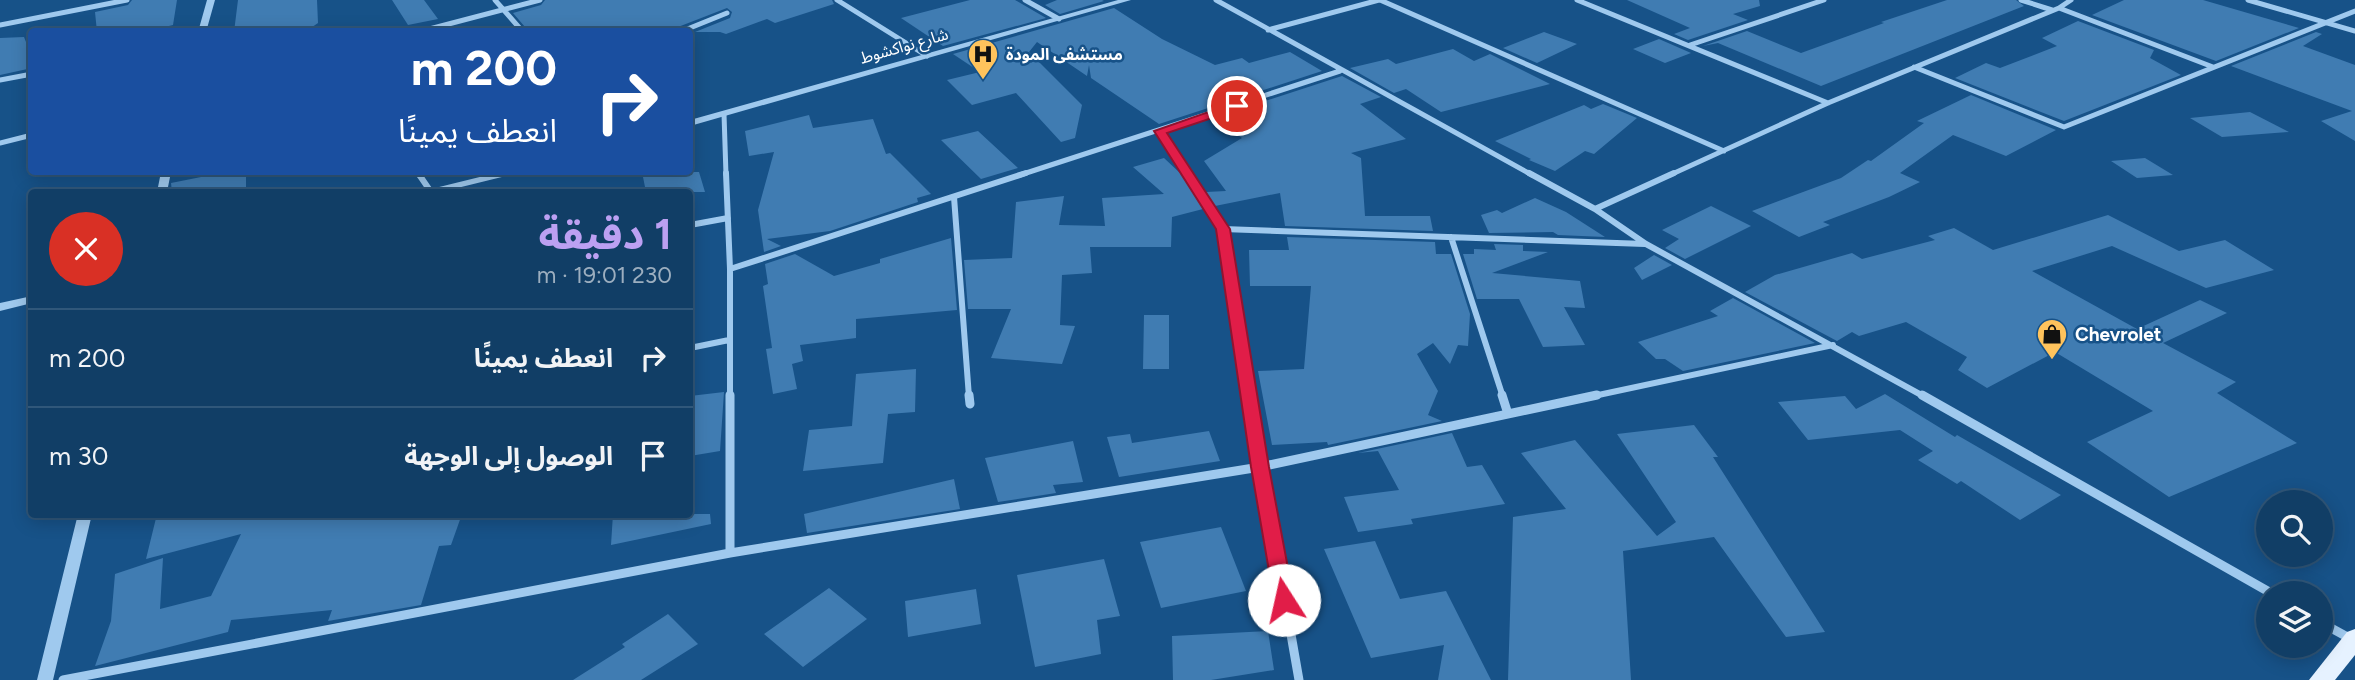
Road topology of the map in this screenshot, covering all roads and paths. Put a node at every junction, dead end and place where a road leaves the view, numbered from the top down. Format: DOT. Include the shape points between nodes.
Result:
graph roads {
  1 [pos="127,0"];
  2 [pos="211,0"];
  3 [pos="495,0"];
  4 [pos="540,0"];
  5 [pos="837,0"];
  6 [pos="1025,0"];
  7 [pos="1127,0"];
  8 [pos="1216,0"];
  9 [pos="1380,0"];
  10 [pos="1577,0"];
  11 [pos="1824,0"];
  12 [pos="2021,0"];
  13 [pos="2071,0"];
  14 [pos="2248,0"];
  15 [pos="2056,9"];
  16 [pos="504,11"];
  17 [pos="2355,11"];
  18 [pos="727,13"];
  19 [pos="1059,19"];
  20 [pos="2323,23"];
  21 [pos="0,25"];
  22 [pos="203,28"];
  23 [pos="434,28"];
  24 [pos="519,28"];
  25 [pos="690,28"];
  26 [pos="1268,30"];
  27 [pos="2355,31"];
  28 [pos="1689,45"];
  29 [pos="927,56"];
  30 [pos="1913,67"];
  31 [pos="2213,67"];
  32 [pos="1340,71"];
  33 [pos="28,75"];
  34 [pos="0,80"];
  35 [pos="1828,103"];
  36 [pos="724,114"];
  37 [pos="693,122"];
  38 [pos="1160,131"];
  39 [pos="28,136"];
  40 [pos="0,143"];
  41 [pos="1724,151"];
  42 [pos="498,175"];
  43 [pos="443,189"];
  44 [pos="954,197"];
  45 [pos="1595,209"];
  46 [pos="728,218"];
  47 [pos="693,224"];
  48 [pos="1223,229"];
  49 [pos="1451,237"];
  50 [pos="1646,244"];
  51 [pos="730,269"];
  52 [pos="28,300"];
  53 [pos="0,307"];
  54 [pos="729,340"];
  55 [pos="1833,345"];
  56 [pos="693,347"];
  57 [pos="970,404"];
  58 [pos="1508,414"];
  59 [pos="1260,467"];
  60 [pos="84,518"];
  61 [pos="730,554"];
  62 [pos="2256,585"];
  63 [pos="2333,629"];
  64 [pos="2354,640"];
  65 [pos="45,680"];
  66 [pos="63,680"];
  67 [pos="1299,680"];
  68 [pos="2321,680"];
  1 -- 21 [label="street"];
  2 -- 22 [label="street"];
  3 -- 16 [label="street"];
  4 -- 16 [label="street"];
  5 -- 29 [label="street"];
  6 -- 19 [label="street"];
  7 -- 19 [label="street, شارع نواكشوط"];
  8 -- 26 [label="street"];
  9 -- 26 [label="street"];
  9 -- 41 [label="street"];
  10 -- 28 [label="street"];
  11 -- 28 [label="street"];
  12 -- 15 [label="street"];
  13 -- 15 [label="street"];
  14 -- 20 [label="street"];
  15 -- 30 [label="street"];
  15 -- 31 [label="street"];
  16 -- 23 [label="street"];
  16 -- 24 [label="street"];
  17 -- 20 [label="street"];
  18 -- 25 [label="street"];
  19 -- 29 [label="street, شارع نواكشوط"];
  20 -- 27 [label="street"];
  20 -- 31 [label="street"];
  26 -- 32 [label="street"];
  28 -- 35 [label="street"];
  29 -- 36 [label="street, شارع نواكشوط"];
  30 -- 31 [label="street" via="2064,127"];
  30 -- 35 [label="street"];
  32 -- 38 [label="street"];
  32 -- 45 [label="street"];
  33 -- 34 [label="street"];
  35 -- 41 [label="street"];
  36 -- 37 [label="street, شارع نواكشوط"];
  36 -- 46 [label="street"];
  38 -- 44 [label="street"];
  38 -- 48 [label="street"];
  39 -- 40 [label="street"];
  41 -- 45 [label="street"];
  42 -- 43 [label="street"];
  44 -- 51 [label="street"];
  44 -- 57 [label="street"];
  45 -- 50 [label="street"];
  46 -- 47 [label="street"];
  46 -- 51 [label="street"];
  48 -- 49 [label="street"];
  48 -- 59 [label="street"];
  49 -- 50 [label="street"];
  49 -- 58 [label="street"];
  50 -- 55 [label="street"];
  51 -- 54 [label="street"];
  52 -- 53 [label="street"];
  54 -- 56 [label="street"];
  54 -- 61 [label="street"];
  55 -- 58 [label="street"];
  55 -- 62 [label="street"];
  58 -- 59 [label="street"];
  59 -- 61 [label="street"];
  59 -- 67 [label="street"];
  60 -- 65 [label="street"];
  61 -- 66 [label="street"];
  63 -- 64 [label="street"];
  64 -- 68 [label="main road"];
}
